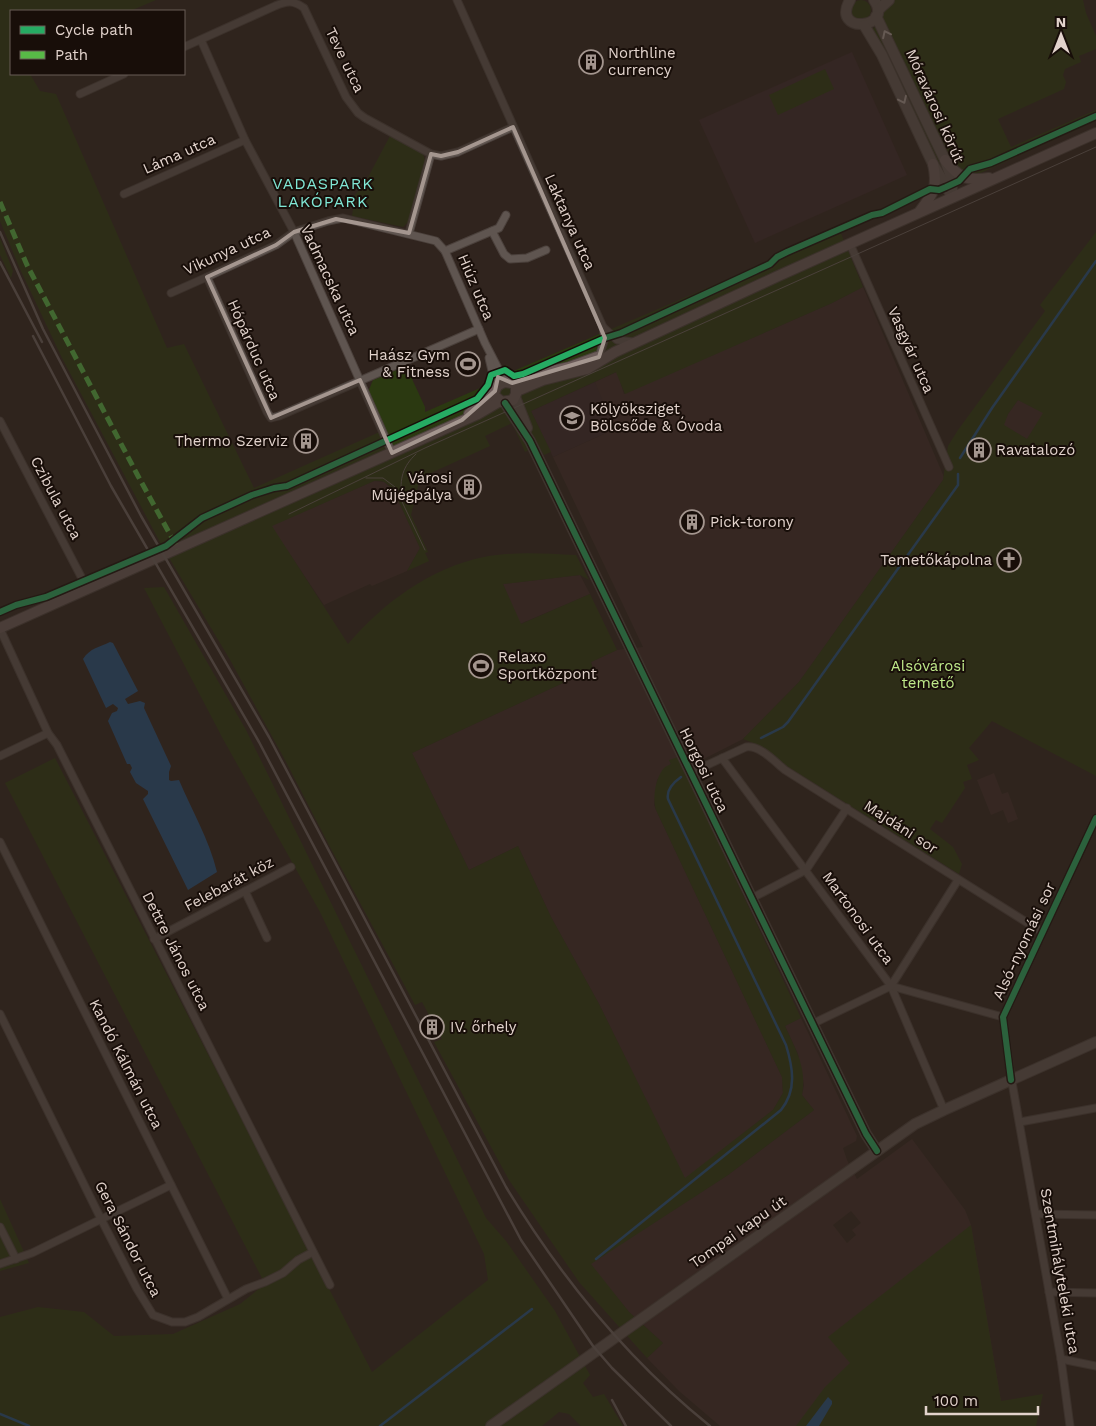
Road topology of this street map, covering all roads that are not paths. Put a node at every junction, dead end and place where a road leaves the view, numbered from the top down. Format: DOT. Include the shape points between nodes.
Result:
graph roads {
  1 [pos="457,0"];
  2 [pos="850,0"];
  3 [pos="889,0"];
  4 [pos="876,8"];
  5 [pos="864,25"];
  6 [pos="201,40"];
  7 [pos="185,47"];
  8 [pos="122,75"];
  9 [pos="80,94"];
  10 [pos="513,127"];
  11 [pos="1096,133"];
  12 [pos="245,140"];
  13 [pos="430,154"];
  14 [pos="946,160"];
  15 [pos="933,164"];
  16 [pos="1000,177"];
  17 [pos="124,194"];
  18 [pos="953,198"];
  19 [pos="918,213"];
  20 [pos="506,215"];
  21 [pos="492,230"];
  22 [pos="294,232"];
  23 [pos="409,233"];
  24 [pos="850,244"];
  25 [pos="546,250"];
  26 [pos="445,251"];
  27 [pos="207,277"];
  28 [pos="170,293"];
  29 [pos="603,328"];
  30 [pos="479,329"];
  31 [pos="637,342"];
  32 [pos="485,343"];
  33 [pos="615,352"];
  34 [pos="599,357"];
  35 [pos="360,380"];
  36 [pos="513,388"];
  37 [pos="495,390"];
  38 [pos="502,402"];
  39 [pos="462,420"];
  40 [pos="0,421"];
  41 [pos="530,441"];
  42 [pos="392,453"];
  43 [pos="949,467"];
  44 [pos="87,588"];
  45 [pos="0,629"];
  46 [pos="48,733"];
  47 [pos="0,756"];
  48 [pos="722,758"];
  49 [pos="692,772"];
  50 [pos="847,808"];
  51 [pos="1096,818"];
  52 [pos="0,842"];
  53 [pos="291,867"];
  54 [pos="806,870"];
  55 [pos="958,880"];
  56 [pos="245,891"];
  57 [pos="752,898"];
  58 [pos="1042,932"];
  59 [pos="267,938"];
  60 [pos="154,939"];
  61 [pos="891,986"];
  62 [pos="0,1014"];
  63 [pos="1003,1016"];
  64 [pos="812,1024"];
  65 [pos="1095,1044"];
  66 [pos="1011,1080"];
  67 [pos="1096,1108"];
  68 [pos="944,1110"];
  69 [pos="1020,1122"];
  70 [pos="876,1151"];
  71 [pos="171,1185"];
  72 [pos="1036,1214"];
  73 [pos="1096,1215"];
  74 [pos="101,1218"];
  75 [pos="0,1226"];
  76 [pos="313,1252"];
  77 [pos="16,1259"];
  78 [pos="0,1264"];
  79 [pos="330,1285"];
  80 [pos="1050,1292"];
  81 [pos="1096,1293"];
  82 [pos="228,1299"];
  83 [pos="1061,1359"];
  84 [pos="1096,1366"];
  85 [pos="491,1426"];
  86 [pos="1070,1426"];
  1 -- 10 [label="street, Laktanya utca"];
  2 -- 5 [label="street" via="847,15 855,24"];
  3 -- 4 [label="street"];
  4 -- 5 [label="street" via="874,20"];
  14 -- 4 [label="street, Móravárosi körút, one-way"];
  5 -- 15 [label="street, Móravárosi körút, one-way" via="882,55"];
  6 -- 7 [label="street, Teve utca"];
  6 -- 12 [label="street, Vadmacska utca"];
  6 -- 13 [label="street, Teve utca" via="280,3 296,2 304,8 346,97 358,113"];
  8 -- 9 [label="street"];
  10 -- 13 [label="street" via="458,152 441,156"];
  10 -- 29 [label="street, Laktanya utca"];
  11 -- 16 [label="main road"];
  12 -- 17 [label="street, Láma utca"];
  12 -- 22 [label="street, Vadmacska utca"];
  13 -- 23 [label="street"];
  14 -- 16 [label="main road" via="964,178"];
  14 -- 18 [label="street, Móravárosi körút"];
  15 -- 18 [label="street, Móravárosi körút"];
  15 -- 19 [label="main road" via="935,189"];
  16 -- 18 [label="main road"];
  18 -- 19 [label="main road"];
  19 -- 24 [label="main road"];
  20 -- 21 [label="street" via="499,228"];
  21 -- 25 [label="street" via="510,259 528,258"];
  21 -- 26 [label="street"];
  22 -- 23 [label="street, Hiúz utca" via="343,218"];
  22 -- 27 [label="street, Vikunya utca" via="276,245"];
  22 -- 35 [label="street, Vadmacska utca"];
  23 -- 26 [label="street, Hiúz utca" via="436,241"];
  24 -- 31 [label="main road"];
  24 -- 43 [label="street, Vasgyár utca"];
  26 -- 30 [label="street, Hiúz utca"];
  27 -- 28 [label="street, Vikunya utca"];
  27 -- 35 [label="street, Hópárduc utca" via="266,412 272,418"];
  29 -- 31 [label="street" via="617,340"];
  29 -- 34 [label="street, Laktanya utca" via="604,343"];
  30 -- 32 [label="street, Hiúz utca"];
  30 -- 35 [label="street, Hópárduc utca"];
  31 -- 33 [label="main road"];
  32 -- 36 [label="street, Hiúz utca" via="500,372"];
  32 -- 37 [label="street, Hiúz utca"];
  33 -- 34 [label="main road"];
  33 -- 36 [label="main road" via="588,368"];
  34 -- 36 [label="main road" via="543,372"];
  35 -- 42 [label="street, Vadmacska utca"];
  36 -- 37 [label="main road" via="502,383"];
  36 -- 38 [label="main road"];
  36 -- 41 [label="street, Horgosi utca"];
  37 -- 38 [label="main road" via="496,398"];
  37 -- 39 [label="main road"];
  38 -- 39 [label="main road"];
  38 -- 41 [label="street, Horgosi utca"];
  39 -- 42 [label="main road"];
  40 -- 44 [label="street, Czibula utca"];
  41 -- 49 [label="street, Horgosi utca"];
  42 -- 44 [label="main road"];
  44 -- 45 [label="main road"];
  45 -- 46 [label="street, Dettre János utca"];
  46 -- 47 [label="street"];
  46 -- 60 [label="street, Dettre János utca" via="57,745"];
  48 -- 49 [label="street"];
  48 -- 50 [label="street, Majdáni sor" via="746,747 758,749 785,770"];
  48 -- 54 [label="street, Martonosi utca"];
  49 -- 57 [label="street, Horgosi utca"];
  50 -- 54 [label="street"];
  50 -- 55 [label="street, Majdáni sor"];
  51 -- 58 [label="street, Alsó-nyomási sor"];
  52 -- 71 [label="street, Kandó Kálmán utca"];
  53 -- 56 [label="street, Felebarát köz"];
  54 -- 57 [label="street"];
  54 -- 61 [label="street, Martonosi utca"];
  55 -- 58 [label="street, Majdáni sor"];
  55 -- 61 [label="street"];
  56 -- 59 [label="street"];
  56 -- 60 [label="street, Felebarát köz"];
  57 -- 64 [label="street, Horgosi utca"];
  58 -- 63 [label="street, Alsó-nyomási sor"];
  60 -- 76 [label="street, Dettre János utca"];
  61 -- 63 [label="street"];
  61 -- 64 [label="street"];
  61 -- 68 [label="street, Martonosi utca"];
  62 -- 74 [label="street, Gera Sándor utca"];
  63 -- 66 [label="street, Alsó-nyomási sor"];
  64 -- 70 [label="street, Horgosi utca"];
  65 -- 66 [label="street, Tompai kapu út"];
  66 -- 68 [label="street, Tompai kapu út"];
  66 -- 69 [label="street, Alsó-nyomási sor"];
  67 -- 69 [label="street"];
  68 -- 70 [label="street, Tompai kapu út" via="915,1124"];
  69 -- 72 [label="street, Szentmihályteleki utca"];
  70 -- 85 [label="street, Tompai kapu út"];
  71 -- 74 [label="street"];
  71 -- 82 [label="street, Kandó Kálmán utca"];
  72 -- 73 [label="street"];
  72 -- 80 [label="street, Szentmihályteleki utca"];
  74 -- 77 [label="street"];
  74 -- 82 [label="street, Gera Sándor utca" via="153,1315 172,1322 185,1322"];
  75 -- 77 [label="street"];
  76 -- 79 [label="street, Dettre János utca"];
  76 -- 82 [label="street, Gera Sándor utca" via="283,1273"];
  77 -- 78 [label="street"];
  80 -- 81 [label="street"];
  80 -- 83 [label="street, Szentmihályteleki utca"];
  83 -- 84 [label="street"];
  83 -- 86 [label="street, Szentmihályteleki utca"];
}
